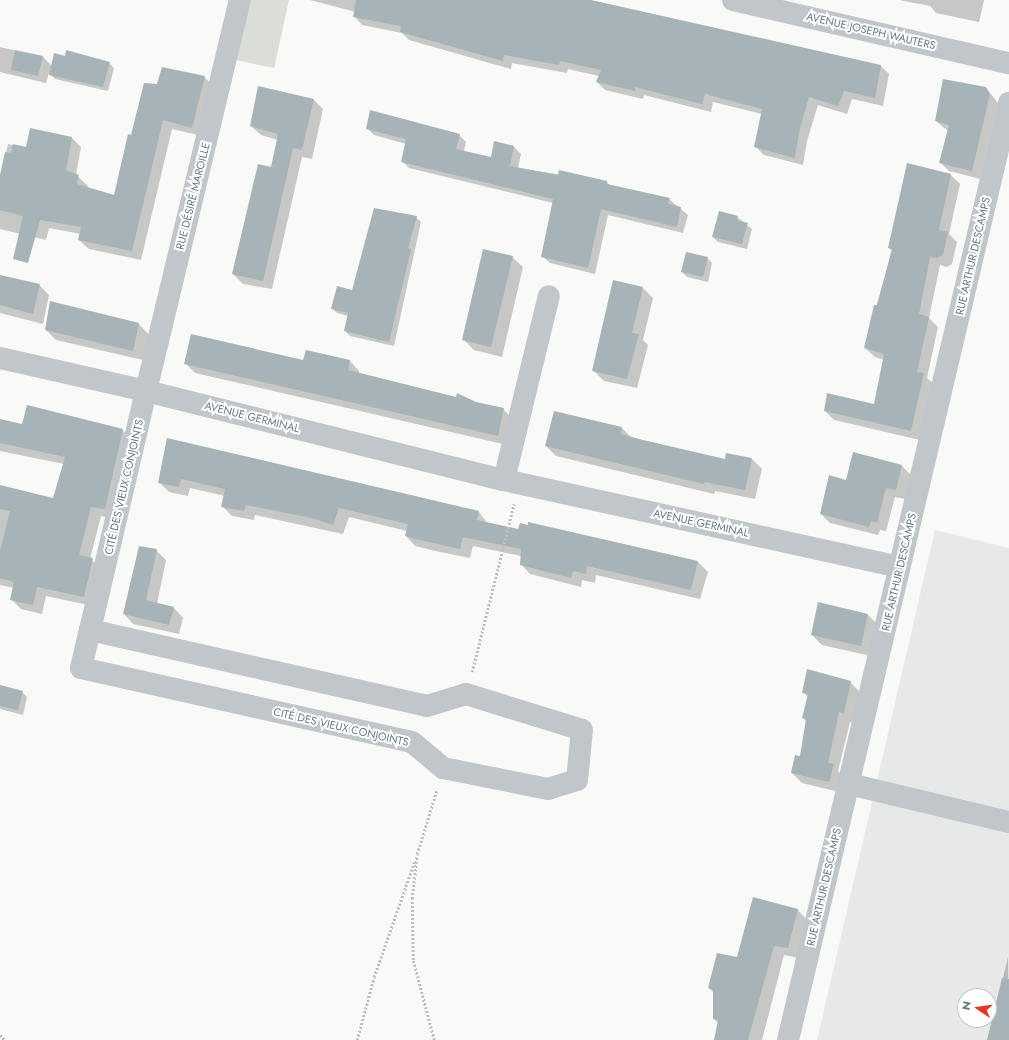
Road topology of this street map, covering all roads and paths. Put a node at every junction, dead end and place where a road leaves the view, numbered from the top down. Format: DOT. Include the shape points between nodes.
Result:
graph roads {
  1 [pos="240,0"];
  2 [pos="733,0"];
  3 [pos="1009,63"];
  4 [pos="1009,103"];
  5 [pos="549,296"];
  6 [pos="0,358"];
  7 [pos="146,391"];
  8 [pos="511,481"];
  9 [pos="899,567"];
  10 [pos="90,630"];
  11 [pos="466,694"];
  12 [pos="443,768"];
  13 [pos="848,784"];
  14 [pos="1009,822"];
  15 [pos="417,854"];
  16 [pos="0,1036"];
  17 [pos="5,1040"];
  18 [pos="357,1040"];
  19 [pos="434,1040"];
  20 [pos="788,1040"];
  1 -- 7 [label="street, RUE DÉSIRÉ MAROILLE"];
  2 -- 3 [label="street, AVENUE JOSEPH WAUTERS"];
  4 -- 9 [label="street, RUE ARTHUR DESCAMPS"];
  5 -- 8 [label="street"];
  6 -- 7 [label="street, AVENUE GERMINAL"];
  7 -- 8 [label="street, AVENUE GERMINAL"];
  7 -- 10 [label="street, CITÉ DES VIEUX CONJOINTS"];
  8 -- 9 [label="street, AVENUE GERMINAL"];
  8 -- 11 [label="path"];
  9 -- 13 [label="street, RUE ARTHUR DESCAMPS"];
  10 -- 11 [label="street" via="427,706"];
  10 -- 12 [label="street, CITÉ DES VIEUX CONJOINTS" via="81,668 412,742"];
  11 -- 12 [label="street, CITÉ DES VIEUX CONJOINTS" via="582,730 577,780 548,789"];
  12 -- 15 [label="path"];
  13 -- 14 [label="street"];
  13 -- 20 [label="street, RUE ARTHUR DESCAMPS"];
  15 -- 18 [label="path" via="374,977"];
  15 -- 19 [label="path" via="412,899 413,960"];
  16 -- 17 [label="path"];
}
